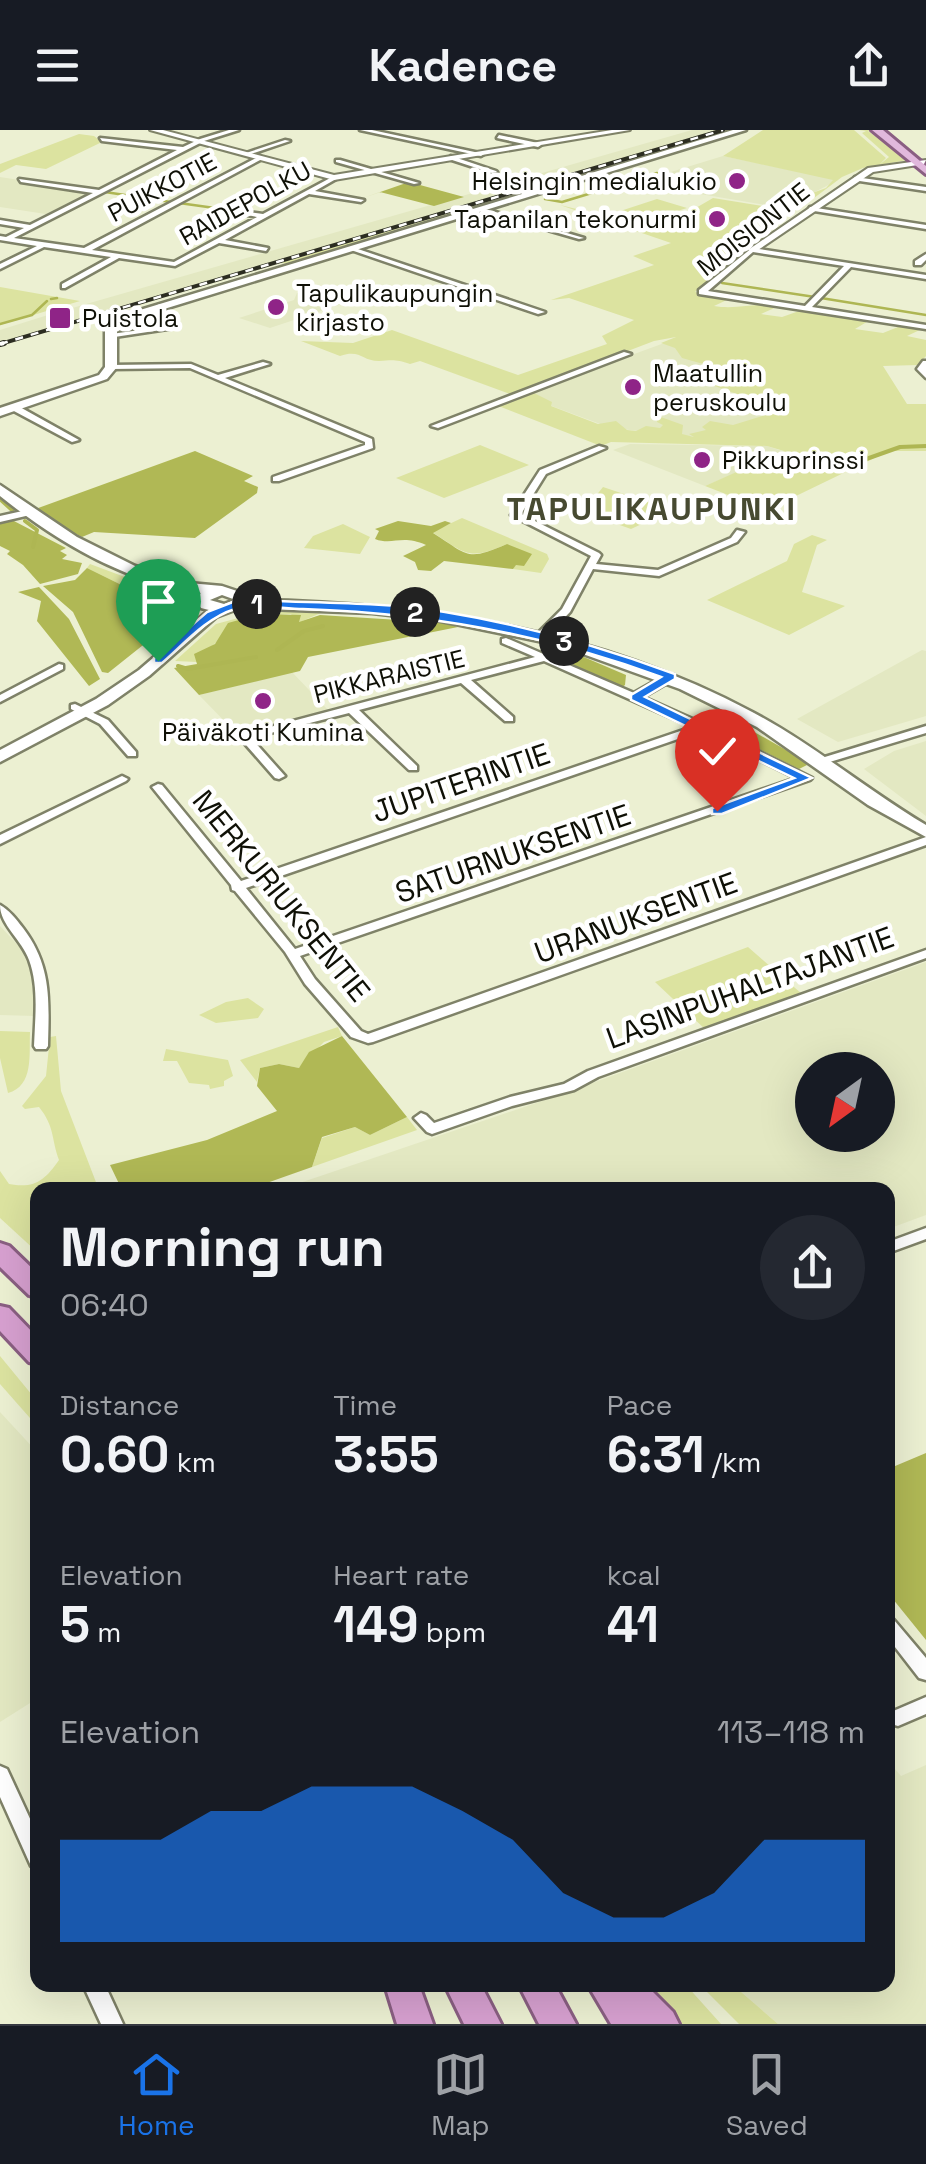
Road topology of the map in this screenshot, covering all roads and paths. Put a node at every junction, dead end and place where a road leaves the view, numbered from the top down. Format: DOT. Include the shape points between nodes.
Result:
graph roads {
  1 [pos="52,130"];
  2 [pos="154,130"];
  3 [pos="236,130"];
  4 [pos="363,130"];
  5 [pos="626,130"];
  6 [pos="742,130"];
  7 [pos="877,130"];
  8 [pos="885,130"];
  9 [pos="68,132"];
  10 [pos="499,137"];
  11 [pos="102,139"];
  12 [pos="287,141"];
  13 [pos="198,142"];
  14 [pos="538,145"];
  15 [pos="185,149"];
  16 [pos="245,154"];
  17 [pos="481,154"];
  18 [pos="260,158"];
  19 [pos="451,158"];
  20 [pos="338,160"];
  21 [pos="923,166"];
  22 [pos="377,171"];
  23 [pos="494,172"];
  24 [pos="334,178"];
  25 [pos="855,179"];
  26 [pos="21,180"];
  27 [pos="416,182"];
  28 [pos="926,189"];
  29 [pos="101,192"];
  30 [pos="307,192"];
  31 [pos="361,200"];
  32 [pos="810,209"];
  33 [pos="483,210"];
  34 [pos="234,211"];
  35 [pos="264,216"];
  36 [pos="0,222"];
  37 [pos="32,227"];
  38 [pos="926,227"];
  39 [pos="4,238"];
  40 [pos="581,238"];
  41 [pos="218,241"];
  42 [pos="42,246"];
  43 [pos="266,248"];
  44 [pos="352,249"];
  45 [pos="752,250"];
  46 [pos="83,252"];
  47 [pos="926,256"];
  48 [pos="117,257"];
  49 [pos="918,264"];
  50 [pos="849,265"];
  51 [pos="0,267"];
  52 [pos="926,277"];
  53 [pos="65,286"];
  54 [pos="807,308"];
  55 [pos="541,312"];
  56 [pos="136,314"];
  57 [pos="153,323"];
  58 [pos="926,327"];
  59 [pos="116,332"];
  60 [pos="162,332"];
  61 [pos="140,334"];
  62 [pos="627,354"];
  63 [pos="926,363"];
  64 [pos="266,364"];
  65 [pos="117,367"];
  66 [pos="926,376"];
  67 [pos="218,377"];
  68 [pos="18,409"];
  69 [pos="0,415"];
  70 [pos="435,426"];
  71 [pos="75,440"];
  72 [pos="602,448"];
  73 [pos="276,479"];
  74 [pos="0,489"];
  75 [pos="27,513"];
  76 [pos="0,519"];
  77 [pos="740,532"];
  78 [pos="592,566"];
  79 [pos="221,600"];
  80 [pos="545,633"];
  81 [pos="506,642"];
  82 [pos="544,658"];
  83 [pos="59,667"];
  84 [pos="670,677"];
  85 [pos="466,681"];
  86 [pos="635,698"];
  87 [pos="0,699"];
  88 [pos="80,709"];
  89 [pos="352,709"];
  90 [pos="509,719"];
  91 [pos="702,727"];
  92 [pos="926,729"];
  93 [pos="0,746"];
  94 [pos="132,754"];
  95 [pos="0,757"];
  96 [pos="825,760"];
  97 [pos="413,768"];
  98 [pos="279,776"];
  99 [pos="122,779"];
  100 [pos="158,786"];
  101 [pos="926,832"];
  102 [pos="0,840"];
  103 [pos="926,841"];
  104 [pos="236,887"];
  105 [pos="0,909"];
  106 [pos="292,954"];
  107 [pos="926,954"];
  108 [pos="362,1038"];
  109 [pos="41,1046"];
  110 [pos="426,1123"];
  111 [pos="926,1233"];
  112 [pos="895,1245"];
  113 [pos="0,1252"];
  114 [pos="30,1281"];
  115 [pos="0,1314"];
  116 [pos="30,1346"];
  117 [pos="895,1634"];
  118 [pos="926,1672"];
  119 [pos="926,1705"];
  120 [pos="898,1718"];
  121 [pos="0,1776"];
  122 [pos="30,1842"];
  123 [pos="97,1992"];
  124 [pos="404,1992"];
  125 [pos="466,1992"];
  126 [pos="540,1992"];
  127 [pos="610,1992"];
  128 [pos="628,1992"];
  129 [pos="112,2024"];
  130 [pos="415,2024"];
  131 [pos="483,2024"];
  132 [pos="558,2024"];
  133 [pos="631,2024"];
  134 [pos="660,2024"];
  1 -- 9 [label="street"];
  2 -- 13 [label="street"];
  3 -- 13 [label="street"];
  4 -- 17 [label="street"];
  5 -- 14 [label="street"];
  6 -- 33 [label="main road"];
  7 -- 21 [label="main road"];
  8 -- 21 [label="main road"];
  10 -- 14 [label="street"];
  11 -- 15 [label="street"];
  12 -- 16 [label="street"];
  13 -- 15 [label="street"];
  13 -- 16 [label="street"];
  14 -- 17 [label="street"];
  15 -- 29 [label="street"];
  16 -- 18 [label="street"];
  17 -- 19 [label="street"];
  18 -- 24 [label="street"];
  18 -- 46 [label="street, PUIKKOTIE"];
  19 -- 22 [label="street"];
  19 -- 23 [label="street"];
  20 -- 22 [label="street"];
  21 -- 25 [label="street, MOISIONTIE" via="873,169"];
  22 -- 24 [label="street"];
  22 -- 27 [label="street"];
  24 -- 30 [label="street, RAIDEPOLKU"];
  25 -- 28 [label="street"];
  25 -- 32 [label="street, MOISIONTIE"];
  26 -- 29 [label="street"];
  29 -- 37 [label="street"];
  30 -- 31 [label="street"];
  30 -- 35 [label="street, RAIDEPOLKU"];
  32 -- 38 [label="street"];
  32 -- 45 [label="street, MOISIONTIE"];
  33 -- 40 [label="street"];
  33 -- 44 [label="main road"];
  34 -- 35 [label="street"];
  35 -- 41 [label="street, RAIDEPOLKU"];
  36 -- 37 [label="street"];
  37 -- 39 [label="street"];
  39 -- 42 [label="street"];
  41 -- 43 [label="street"];
  41 -- 48 [label="street, RAIDEPOLKU" via="174,264"];
  42 -- 46 [label="street"];
  42 -- 51 [label="street"];
  44 -- 55 [label="street"];
  44 -- 56 [label="main road"];
  45 -- 50 [label="street"];
  45 -- 54 [label="street, MOISIONTIE" via="702,292"];
  46 -- 48 [label="street"];
  47 -- 49 [label="street"];
  48 -- 53 [label="street"];
  50 -- 52 [label="street"];
  50 -- 54 [label="street"];
  54 -- 58 [label="street, MOISIONTIE"];
  56 -- 57 [label="street"];
  56 -- 59 [label="main road"];
  56 -- 60 [label="street" via="170,326"];
  57 -- 60 [label="street"];
  57 -- 61 [label="street" via="132,328"];
  59 -- 61 [label="street"];
  59 -- 65 [label="main road"];
  60 -- 61 [label="street"];
  62 -- 70 [label="street"];
  63 -- 66 [label="street"];
  64 -- 67 [label="street"];
  65 -- 67 [label="street" via="186,365"];
  65 -- 68 [label="main road" via="107,382"];
  67 -- 73 [label="street" via="370,441"];
  68 -- 69 [label="main road"];
  68 -- 71 [label="street"];
  72 -- 78 [label="street" via="542,472 515,517 594,552"];
  74 -- 75 [label="main road"];
  75 -- 76 [label="street"];
  75 -- 79 [label="main road" via="69,541"];
  77 -- 78 [label="street" via="666,572"];
  78 -- 80 [label="street"];
  79 -- 80 [label="main road" via="408,612"];
  79 -- 88 [label="main road"];
  80 -- 84 [label="main road"];
  81 -- 82 [label="street"];
  82 -- 85 [label="street, PIKKARAISTIE"];
  82 -- 86 [label="street"];
  83 -- 87 [label="street"];
  84 -- 86 [label="street"];
  84 -- 96 [label="main road"];
  85 -- 89 [label="street, PIKKARAISTIE"];
  85 -- 90 [label="street"];
  86 -- 91 [label="street"];
  88 -- 93 [label="main road"];
  88 -- 94 [label="street" via="104,722"];
  88 -- 95 [label="main road"];
  89 -- 97 [label="street"];
  89 -- 98 [label="street, PIKKARAISTIE" via="244,737"];
  91 -- 104 [label="street, JUPITERINTIE"];
  91 -- 106 [label="street, SATURNUKSENTIE" via="806,778"];
  92 -- 96 [label="street"];
  96 -- 101 [label="main road" via="870,800"];
  99 -- 102 [label="street"];
  100 -- 104 [label="street, MERKURIUKSENTIE"];
  103 -- 108 [label="street, URANUKSENTIE"];
  104 -- 106 [label="street, MERKURIUKSENTIE"];
  105 -- 109 [label="street" via="40,965"];
  106 -- 108 [label="street, MERKURIUKSENTIE"];
  107 -- 110 [label="street, LASINPUHALTAJANTIE" via="569,1087"];
  111 -- 112 [label="street"];
  113 -- 114 [label="highway"];
  115 -- 116 [label="highway"];
  117 -- 118 [label="street"];
  119 -- 120 [label="street"];
  121 -- 122 [label="street"];
  123 -- 129 [label="street"];
  124 -- 130 [label="highway"];
  125 -- 131 [label="highway"];
  126 -- 132 [label="highway"];
  127 -- 133 [label="highway"];
  128 -- 134 [label="highway"];
}
